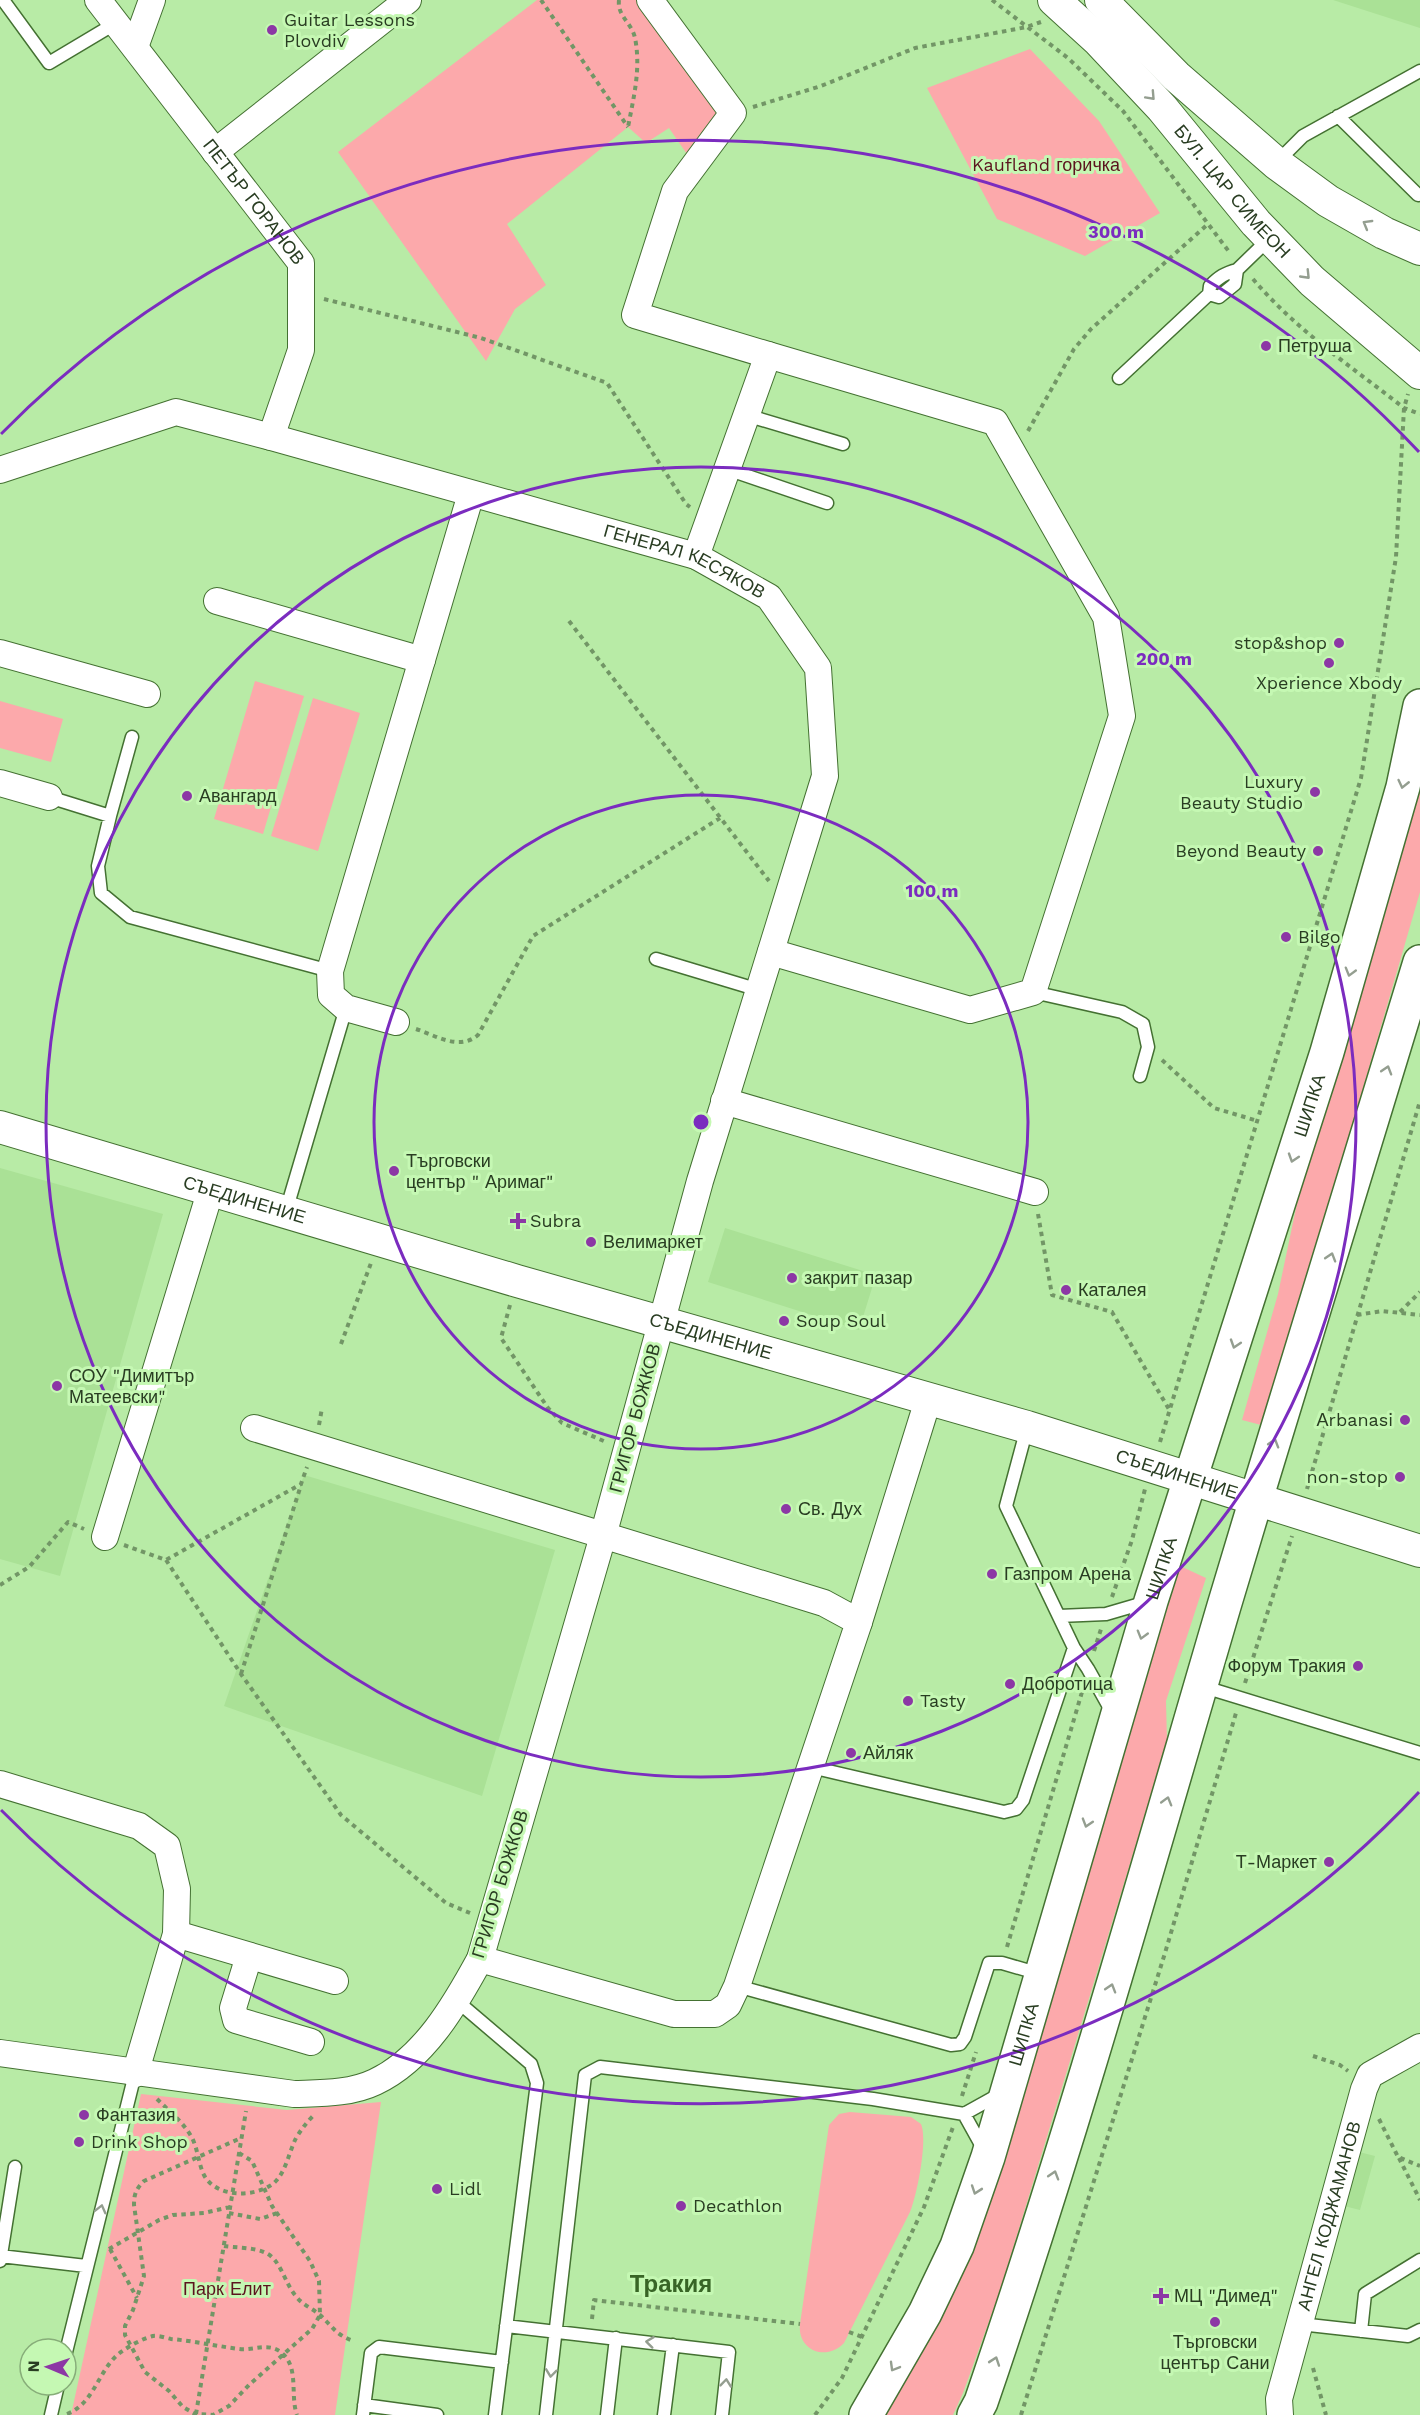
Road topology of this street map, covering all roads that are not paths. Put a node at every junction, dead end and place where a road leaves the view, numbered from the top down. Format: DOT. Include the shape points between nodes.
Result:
graph roads {
  1 [pos="3,0"];
  2 [pos="98,0"];
  3 [pos="152,0"];
  4 [pos="408,0"];
  5 [pos="650,0"];
  6 [pos="1062,6"];
  7 [pos="1110,9"];
  8 [pos="116,23"];
  9 [pos="1099,41"];
  10 [pos="135,47"];
  11 [pos="1420,71"];
  12 [pos="1338,116"];
  13 [pos="215,152"];
  14 [pos="1276,163"];
  15 [pos="1418,195"];
  16 [pos="1270,237"];
  17 [pos="1420,249"];
  18 [pos="768,354"];
  19 [pos="1420,373"];
  20 [pos="1119,378"];
  21 [pos="746,415"];
  22 [pos="272,437"];
  23 [pos="843,444"];
  24 [pos="727,469"];
  25 [pos="0,470"];
  26 [pos="471,494"];
  27 [pos="827,503"];
  28 [pos="696,556"];
  29 [pos="217,601"];
  30 [pos="0,653"];
  31 [pos="422,660"];
  32 [pos="147,694"];
  33 [pos="1420,706"];
  34 [pos="132,738"];
  35 [pos="0,783"];
  36 [pos="49,797"];
  37 [pos="110,816"];
  38 [pos="771,952"];
  39 [pos="656,959"];
  40 [pos="1420,962"];
  41 [pos="330,971"];
  42 [pos="759,990"];
  43 [pos="1033,992"];
  44 [pos="346,1008"];
  45 [pos="396,1022"];
  46 [pos="1140,1076"];
  47 [pos="724,1101"];
  48 [pos="0,1126"];
  49 [pos="211,1189"];
  50 [pos="1035,1192"];
  51 [pos="286,1211"];
  52 [pos="662,1322"];
  53 [pos="928,1400"];
  54 [pos="1027,1427"];
  55 [pos="254,1428"];
  56 [pos="1192,1480"];
  57 [pos="1256,1499"];
  58 [pos="603,1536"];
  59 [pos="105,1538"];
  60 [pos="1420,1551"];
  61 [pos="1152,1601"];
  62 [pos="1059,1616"];
  63 [pos="859,1622"];
  64 [pos="1074,1648"];
  65 [pos="1201,1686"];
  66 [pos="1117,1721"];
  67 [pos="1420,1754"];
  68 [pos="810,1767"];
  69 [pos="0,1784"];
  70 [pos="176,1934"];
  71 [pos="249,1956"];
  72 [pos="480,1959"];
  73 [pos="1041,1975"];
  74 [pos="335,1981"];
  75 [pos="737,1986"];
  76 [pos="457,2001"];
  77 [pos="311,2042"];
  78 [pos="1420,2047"];
  79 [pos="0,2053"];
  80 [pos="135,2074"];
  81 [pos="1007,2090"];
  82 [pos="961,2114"];
  83 [pos="988,2157"];
  84 [pos="15,2167"];
  85 [pos="0,2258"];
  86 [pos="1420,2260"];
  87 [pos="86,2266"];
  88 [pos="1300,2324"];
  89 [pos="506,2326"];
  90 [pos="556,2330"];
  91 [pos="1420,2330"];
  92 [pos="1361,2331"];
  93 [pos="69,2337"];
  94 [pos="616,2338"];
  95 [pos="673,2346"];
  96 [pos="502,2362"];
  97 [pos="55,2397"];
  98 [pos="364,2410"];
  99 [pos="51,2415"];
  100 [pos="437,2415"];
  101 [pos="495,2415"];
  102 [pos="546,2415"];
  103 [pos="607,2415"];
  104 [pos="664,2415"];
  105 [pos="723,2415"];
  106 [pos="866,2415"];
  107 [pos="974,2415"];
  108 [pos="1280,2415"];
  1 -- 8 [label="lane" via="50,63"];
  2 -- 8 [label="street, ПЕТЪР ГОРАНОВ"];
  3 -- 10 [label="street"];
  4 -- 13 [label="street"];
  5 -- 18 [label="street" via="733,113 675,191 634,315"];
  6 -- 9 [label="street, БУЛ. ЦАР СИМЕОН"];
  7 -- 9 [label="street"];
  7 -- 14 [label="street" via="1176,76"];
  8 -- 10 [label="street, ПЕТЪР ГОРАНОВ"];
  9 -- 16 [label="street, БУЛ. ЦАР СИМЕОН, one-way" via="1162,108"];
  10 -- 13 [label="street, ПЕТЪР ГОРАНОВ"];
  11 -- 12 [label="lane"];
  12 -- 14 [label="lane" via="1304,136"];
  12 -- 15 [label="lane"];
  13 -- 22 [label="street, ПЕТЪР ГОРАНОВ" via="301,263 301,350"];
  17 -- 14 [label="street, one-way" via="1328,201"];
  16 -- 19 [label="street, БУЛ. ЦАР СИМЕОН, one-way" via="1312,281"];
  16 -- 20 [label="lane" via="1239,268 1223,273 1210,286 1209,294"];
  18 -- 21 [label="street"];
  18 -- 43 [label="street" via="995,422 1106,617 1122,716"];
  21 -- 23 [label="lane"];
  21 -- 24 [label="street"];
  22 -- 25 [label="street, ГЕНЕРАЛ КЕСЯКОВ" via="176,412"];
  22 -- 26 [label="street, ГЕНЕРАЛ КЕСЯКОВ"];
  24 -- 27 [label="lane"];
  24 -- 28 [label="street"];
  26 -- 28 [label="street, ГЕНЕРАЛ КЕСЯКОВ"];
  26 -- 31 [label="street"];
  28 -- 38 [label="street, ГЕНЕРАЛ КЕСЯКОВ" via="769,597 818,668 825,776"];
  29 -- 31 [label="street"];
  30 -- 32 [label="street"];
  31 -- 41 [label="street"];
  33 -- 56 [label="main road, ШИПКА, one-way" via="1403,787 1327,1052"];
  34 -- 37 [label="lane"];
  35 -- 36 [label="street"];
  36 -- 37 [label="lane"];
  37 -- 41 [label="lane" via="98,866 100,893 130,917"];
  38 -- 42 [label="street, ГЕНЕРАЛ КЕСЯКОВ"];
  38 -- 43 [label="street" via="970,1010"];
  39 -- 42 [label="lane"];
  57 -- 40 [label="main road, one-way"];
  41 -- 44 [label="street" via="331,995"];
  42 -- 47 [label="street, ГЕНЕРАЛ КЕСЯКОВ"];
  43 -- 46 [label="lane" via="1122,1012 1143,1024 1148,1047"];
  44 -- 45 [label="street"];
  44 -- 51 [label="lane"];
  47 -- 50 [label="street"];
  47 -- 52 [label="street, ГЕНЕРАЛ КЕСЯКОВ"];
  48 -- 49 [label="street, СЪЕДИНЕНИЕ"];
  49 -- 51 [label="street, СЪЕДИНЕНИЕ"];
  49 -- 59 [label="street"];
  51 -- 52 [label="street, СЪЕДИНЕНИЕ"];
  52 -- 53 [label="street, СЪЕДИНЕНИЕ"];
  52 -- 58 [label="street, ГРИГОР БОЖКОВ"];
  53 -- 54 [label="street, СЪЕДИНЕНИЕ"];
  53 -- 63 [label="street"];
  54 -- 56 [label="street, СЪЕДИНЕНИЕ"];
  54 -- 62 [label="lane" via="1006,1506"];
  55 -- 58 [label="street"];
  56 -- 57 [label="street, СЪЕДИНЕНИЕ"];
  56 -- 61 [label="main road, ШИПКА"];
  57 -- 60 [label="street, СЪЕДИНЕНИЕ"];
  57 -- 65 [label="main road"];
  58 -- 63 [label="street" via="824,1603"];
  58 -- 72 [label="street, ГРИГОР БОЖКОВ"];
  61 -- 62 [label="lane" via="1106,1614"];
  61 -- 66 [label="main road, ШИПКА, one-way"];
  62 -- 64 [label="lane"];
  63 -- 68 [label="street"];
  64 -- 66 [label="lane"];
  64 -- 68 [label="lane" via="1023,1800 1016,1809 1004,1812"];
  65 -- 67 [label="lane"];
  107 -- 65 [label="main road, one-way" via="1017,2295"];
  66 -- 73 [label="main road, ШИПКА, one-way"];
  68 -- 75 [label="street"];
  69 -- 70 [label="street" via="138,1826 167,1846 177,1889"];
  70 -- 71 [label="street"];
  70 -- 80 [label="street"];
  71 -- 74 [label="street"];
  71 -- 77 [label="street" via="233,2008 236,2020"];
  72 -- 75 [label="street" via="674,2014 715,2014 728,2005"];
  72 -- 76 [label="street, ГРИГОР БОЖКОВ"];
  73 -- 75 [label="lane" via="1002,1963 988,1963 960,2044"];
  73 -- 81 [label="main road, ШИПКА"];
  76 -- 80 [label="street, ГРИГОР БОЖКОВ" via="400,2068 373,2083 335,2093 294,2094"];
  76 -- 89 [label="lane" via="531,2064 537,2083"];
  78 -- 88 [label="street, АНГЕЛ КОДЖАМАНОВ" via="1370,2075"];
  79 -- 80 [label="street, ГРИГОР БОЖКОВ"];
  87 -- 80 [label="lane, one-way"];
  81 -- 82 [label="lane"];
  81 -- 83 [label="main road, ШИПКА"];
  82 -- 83 [label="lane"];
  82 -- 90 [label="lane" via="873,2099 600,2067 585,2075"];
  83 -- 106 [label="main road, ШИПКА, one-way" via="953,2256"];
  84 -- 85 [label="lane"];
  85 -- 87 [label="lane"];
  86 -- 92 [label="lane" via="1365,2294"];
  87 -- 93 [label="lane"];
  88 -- 92 [label="lane"];
  88 -- 108 [label="street, АНГЕЛ КОДЖАМАНОВ" via="1279,2399"];
  89 -- 90 [label="lane"];
  89 -- 96 [label="lane"];
  90 -- 94 [label="lane"];
  90 -- 102 [label="lane, one-way"];
  91 -- 92 [label="lane" via="1408,2336"];
  95 -- 94 [label="lane, one-way"];
  94 -- 103 [label="lane"];
  95 -- 104 [label="lane"];
  105 -- 95 [label="lane, one-way" via="729,2352"];
  96 -- 98 [label="lane" via="380,2347 371,2353"];
  96 -- 101 [label="lane"];
  97 -- 99 [label="lane"];
  98 -- 100 [label="lane"];
}
